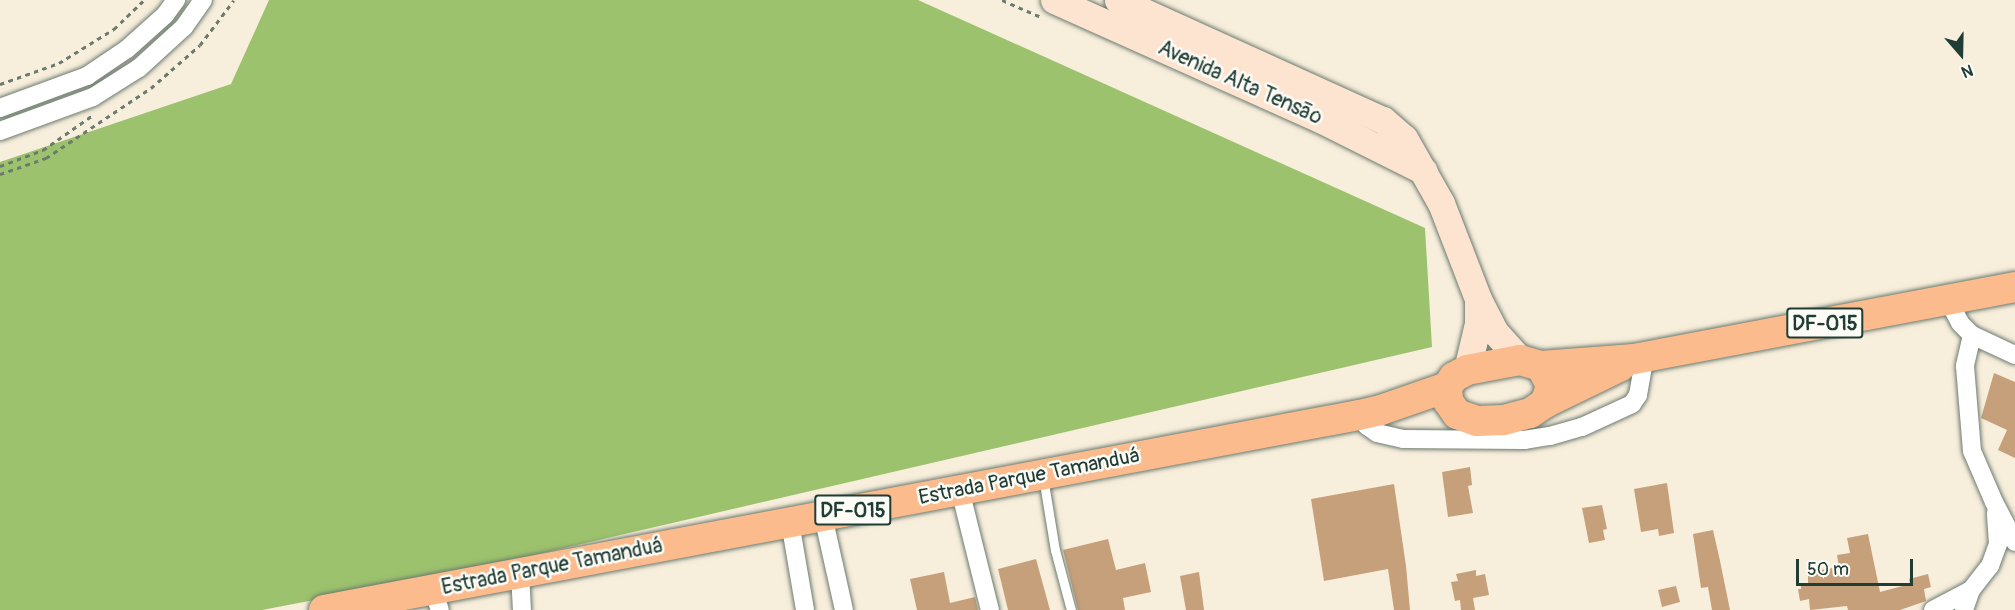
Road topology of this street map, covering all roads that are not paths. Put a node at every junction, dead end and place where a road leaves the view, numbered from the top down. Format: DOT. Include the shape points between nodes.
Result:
graph roads {
  1 [pos="176,0"];
  2 [pos="203,0"];
  3 [pos="1054,0"];
  4 [pos="1118,0"];
  5 [pos="0,108"];
  6 [pos="0,131"];
  7 [pos="1424,171"];
  8 [pos="2015,287"];
  9 [pos="1478,299"];
  10 [pos="1948,300"];
  11 [pos="1972,335"];
  12 [pos="2015,355"];
  13 [pos="1640,358"];
  14 [pos="1531,363"];
  15 [pos="1457,390"];
  16 [pos="1545,403"];
  17 [pos="1370,412"];
  18 [pos="1042,475"];
  19 [pos="960,490"];
  20 [pos="1994,502"];
  21 [pos="823,516"];
  22 [pos="790,522"];
  23 [pos="2015,542"];
  24 [pos="519,573"];
  25 [pos="1971,590"];
  26 [pos="437,600"];
  27 [pos="324,610"];
  28 [pos="522,610"];
  29 [pos="805,610"];
  30 [pos="844,610"];
  31 [pos="990,610"];
  32 [pos="1071,610"];
  33 [pos="1933,610"];
  34 [pos="1964,610"];
  1 -- 5 [label="street" via="127,50 87,76"];
  2 -- 6 [label="street" via="184,27 139,68 93,97"];
  3 -- 7 [label="street, Avenida Alta Tensāo" via="1320,119"];
  4 -- 7 [label="street, Avenida Alta Tensāo" via="1383,120 1404,138"];
  7 -- 9 [label="street, Avenida Alta Tensāo" via="1441,203"];
  8 -- 10 [label="main road, DF-015"];
  9 -- 14 [label="street, Avenida Alta Tensāo" via="1495,332"];
  9 -- 15 [label="street, Avenida Alta Tensāo" via="1478,323"];
  10 -- 11 [label="street" via="1960,323"];
  10 -- 13 [label="main road, DF-015"];
  11 -- 12 [label="street"];
  11 -- 20 [label="street" via="1965,366 1972,451"];
  13 -- 14 [label="main road, DF-015"];
  13 -- 16 [label="main road, DF-015"];
  13 -- 17 [label="street" via="1638,395 1632,404 1582,427 1550,436 1524,440 1403,439 1377,433 1367,426"];
  14 -- 15 [label="main road, DF-015"];
  14 -- 16 [label="main road" via="1551,386"];
  15 -- 16 [label="main road, DF-015" via="1477,421 1530,414"];
  15 -- 17 [label="main road, Estrada Parque Tamanduá / DF-015"];
  17 -- 18 [label="main road, Estrada Parque Tamanduá / DF-015"];
  18 -- 19 [label="main road, Estrada Parque Tamanduá / DF-015"];
  18 -- 32 [label="lane" via="1055,550"];
  19 -- 21 [label="main road, Estrada Parque Tamanduá / DF-015"];
  19 -- 31 [label="street"];
  20 -- 23 [label="street"];
  20 -- 25 [label="street" via="1998,544 1990,566"];
  21 -- 22 [label="main road, Estrada Parque Tamanduá / DF-015"];
  21 -- 30 [label="street"];
  22 -- 24 [label="main road, Estrada Parque Tamanduá / DF-015"];
  22 -- 29 [label="street"];
  24 -- 26 [label="main road, Estrada Parque Tamanduá / DF-015"];
  24 -- 28 [label="street"];
  25 -- 33 [label="street"];
  25 -- 34 [label="street"];
  26 -- 27 [label="main road, Estrada Parque Tamanduá / DF-015"];
}
